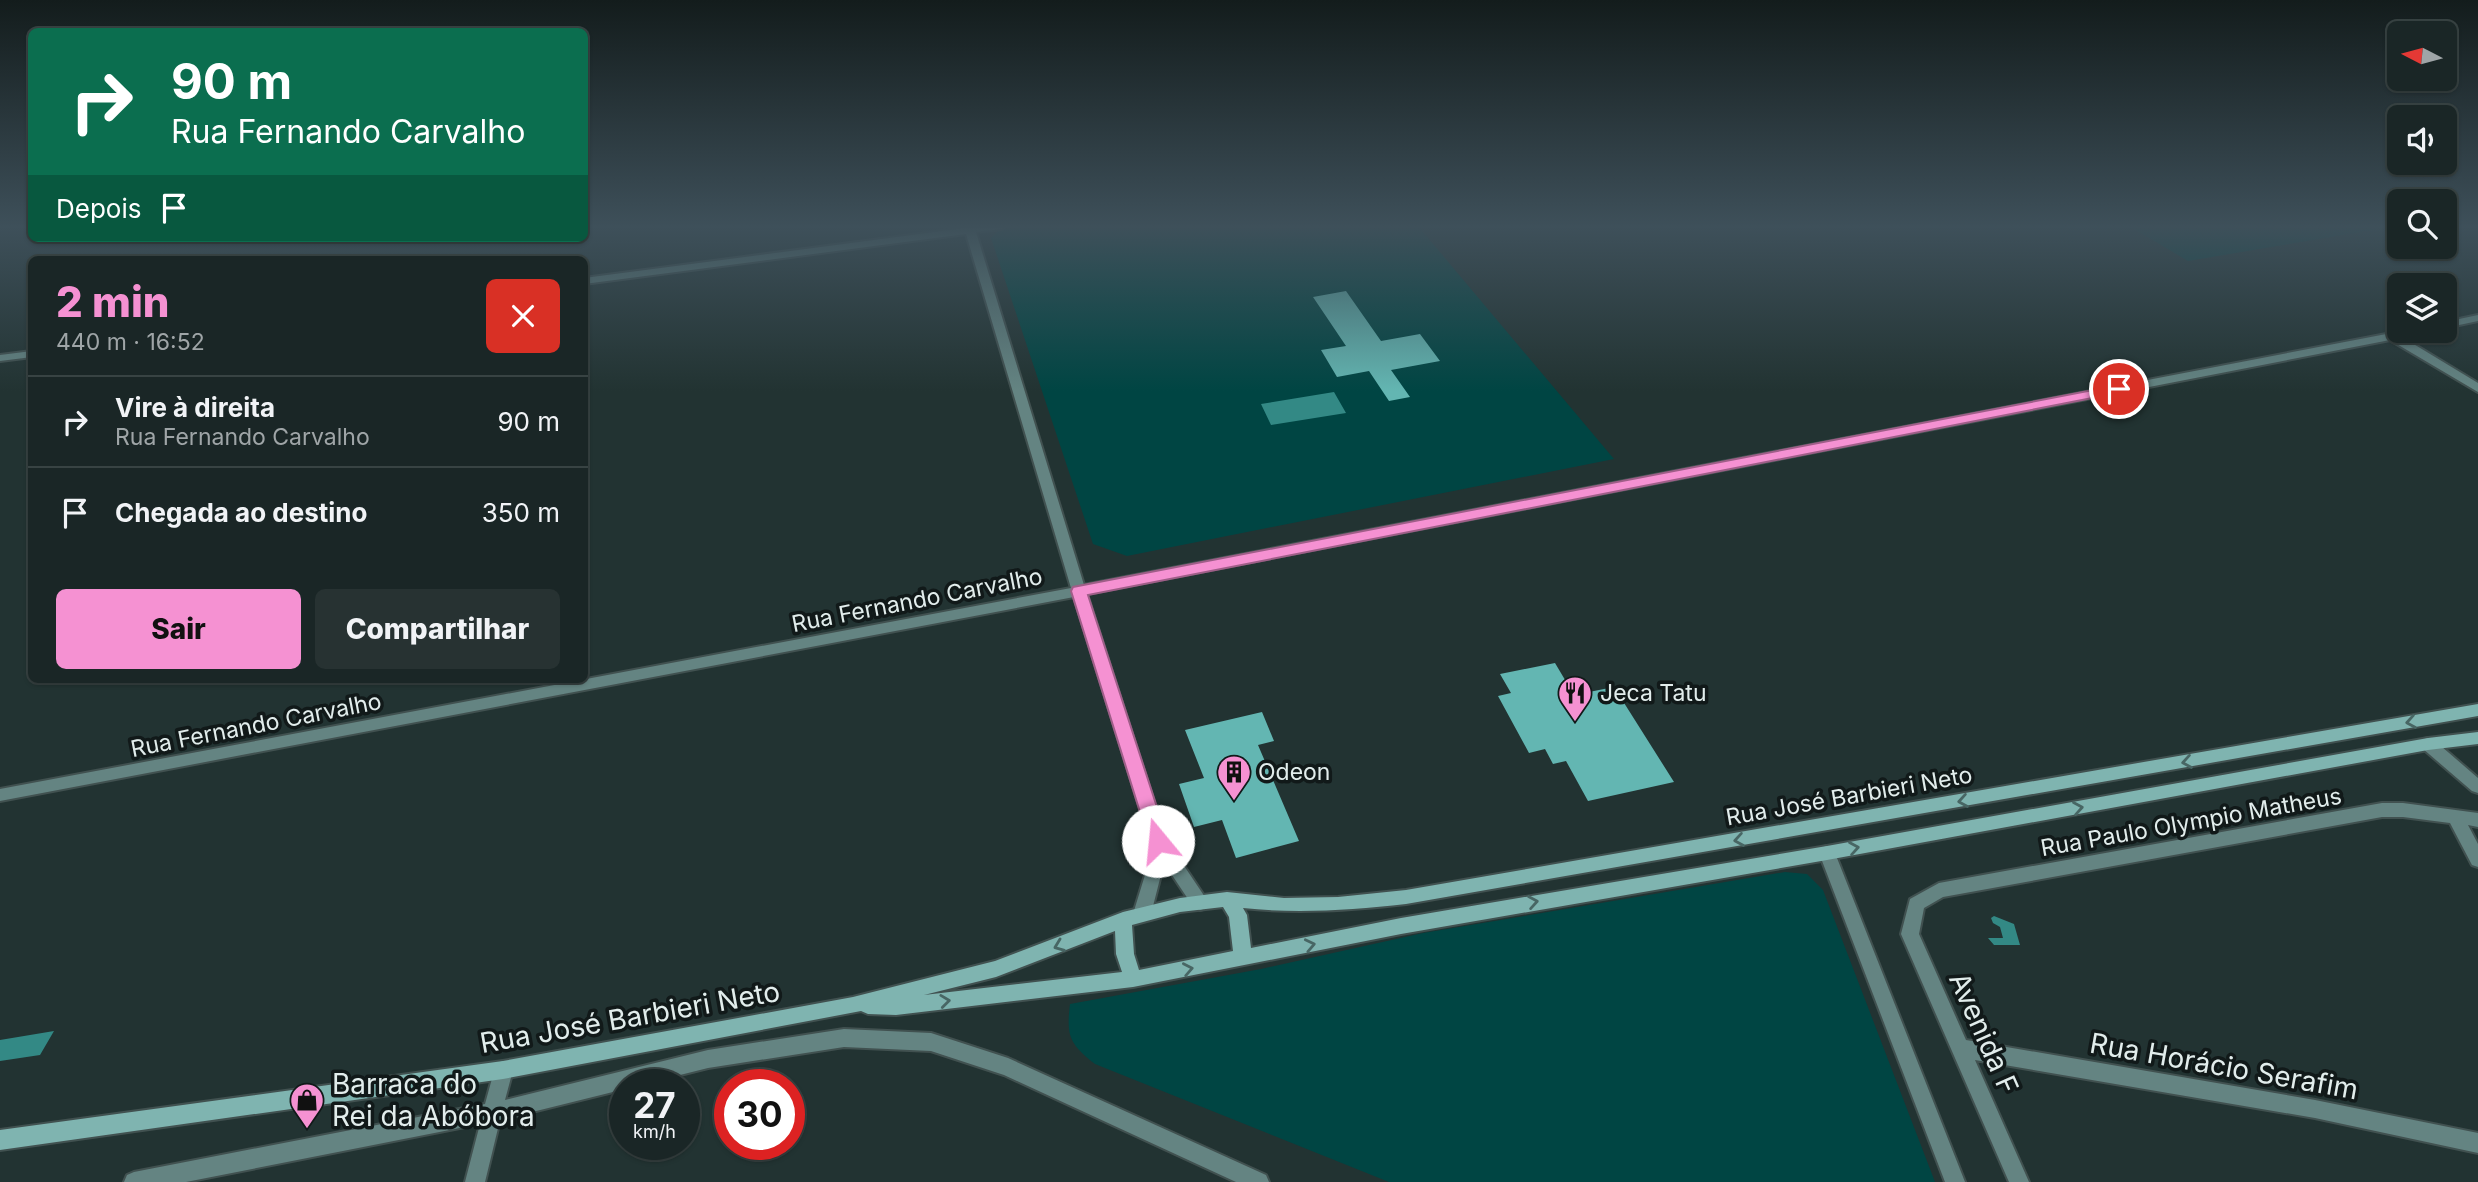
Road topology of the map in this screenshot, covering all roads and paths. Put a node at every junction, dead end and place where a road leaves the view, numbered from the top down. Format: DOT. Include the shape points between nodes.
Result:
graph roads {
  1 [pos="986,281"];
  2 [pos="2478,318"];
  3 [pos="2457,322"];
  4 [pos="2387,337"];
  5 [pos="2404,343"];
  6 [pos="28,354"];
  7 [pos="0,358"];
  8 [pos="2478,388"];
  9 [pos="1079,591"];
  10 [pos="2478,710"];
  11 [pos="2478,739"];
  12 [pos="2428,744"];
  13 [pos="2478,787"];
  14 [pos="0,795"];
  15 [pos="2455,817"];
  16 [pos="2478,820"];
  17 [pos="1158,841"];
  18 [pos="1827,853"];
  19 [pos="2478,860"];
  20 [pos="1227,899"];
  21 [pos="1200,902"];
  22 [pos="1916,904"];
  23 [pos="1142,914"];
  24 [pos="1123,920"];
  25 [pos="1243,959"];
  26 [pos="1133,979"];
  27 [pos="853,1005"];
  28 [pos="1959,1048"];
  29 [pos="503,1070"];
  30 [pos="494,1112"];
  31 [pos="0,1140"];
  32 [pos="2478,1143"];
  33 [pos="134,1182"];
  34 [pos="475,1182"];
  35 [pos="1259,1182"];
  36 [pos="1955,1182"];
  37 [pos="2019,1182"];
  1 -- 9 [label="street"];
  2 -- 3 [label="street"];
  4 -- 9 [label="street, Rua Fernando Carvalho"];
  5 -- 8 [label="street"];
  6 -- 7 [label="street"];
  9 -- 14 [label="street, Rua Fernando Carvalho"];
  9 -- 17 [label="street"];
  10 -- 20 [label="main road, Rua José Barbieri Neto, one-way" via="1406,897 1284,905"];
  11 -- 12 [label="main road"];
  12 -- 13 [label="street"];
  18 -- 12 [label="main road, one-way"];
  15 -- 16 [label="street, Rua Paulo Olympio Matheus"];
  15 -- 19 [label="street"];
  15 -- 22 [label="street, Rua Paulo Olympio Matheus" via="2382,810 1939,890"];
  17 -- 21 [label="street"];
  17 -- 23 [label="street"];
  25 -- 18 [label="main road, one-way" via="1401,926"];
  18 -- 36 [label="street"];
  20 -- 21 [label="main road, Rua José Barbieri Neto"];
  20 -- 25 [label="main road" via="1238,915"];
  21 -- 23 [label="main road, Rua José Barbieri Neto"];
  22 -- 28 [label="street, Avenida F" via="1910,934"];
  23 -- 24 [label="main road, Rua José Barbieri Neto"];
  24 -- 26 [label="main road" via="1125,954"];
  24 -- 27 [label="main road, Rua José Barbieri Neto, one-way" via="996,969"];
  26 -- 25 [label="main road, Rua José Barbieri Neto, one-way"];
  27 -- 26 [label="main road, Rua José Barbieri Neto, one-way" via="896,1007"];
  27 -- 29 [label="main road, Rua José Barbieri Neto"];
  28 -- 32 [label="street, Rua Horácio Serafim" via="2315,1109"];
  28 -- 37 [label="street, Avenida F"];
  29 -- 30 [label="street"];
  29 -- 31 [label="main road, Rua José Barbieri Neto"];
  30 -- 33 [label="street"];
  30 -- 34 [label="street"];
  30 -- 35 [label="street" via="708,1059 845,1038 931,1042 1009,1067"];
}
